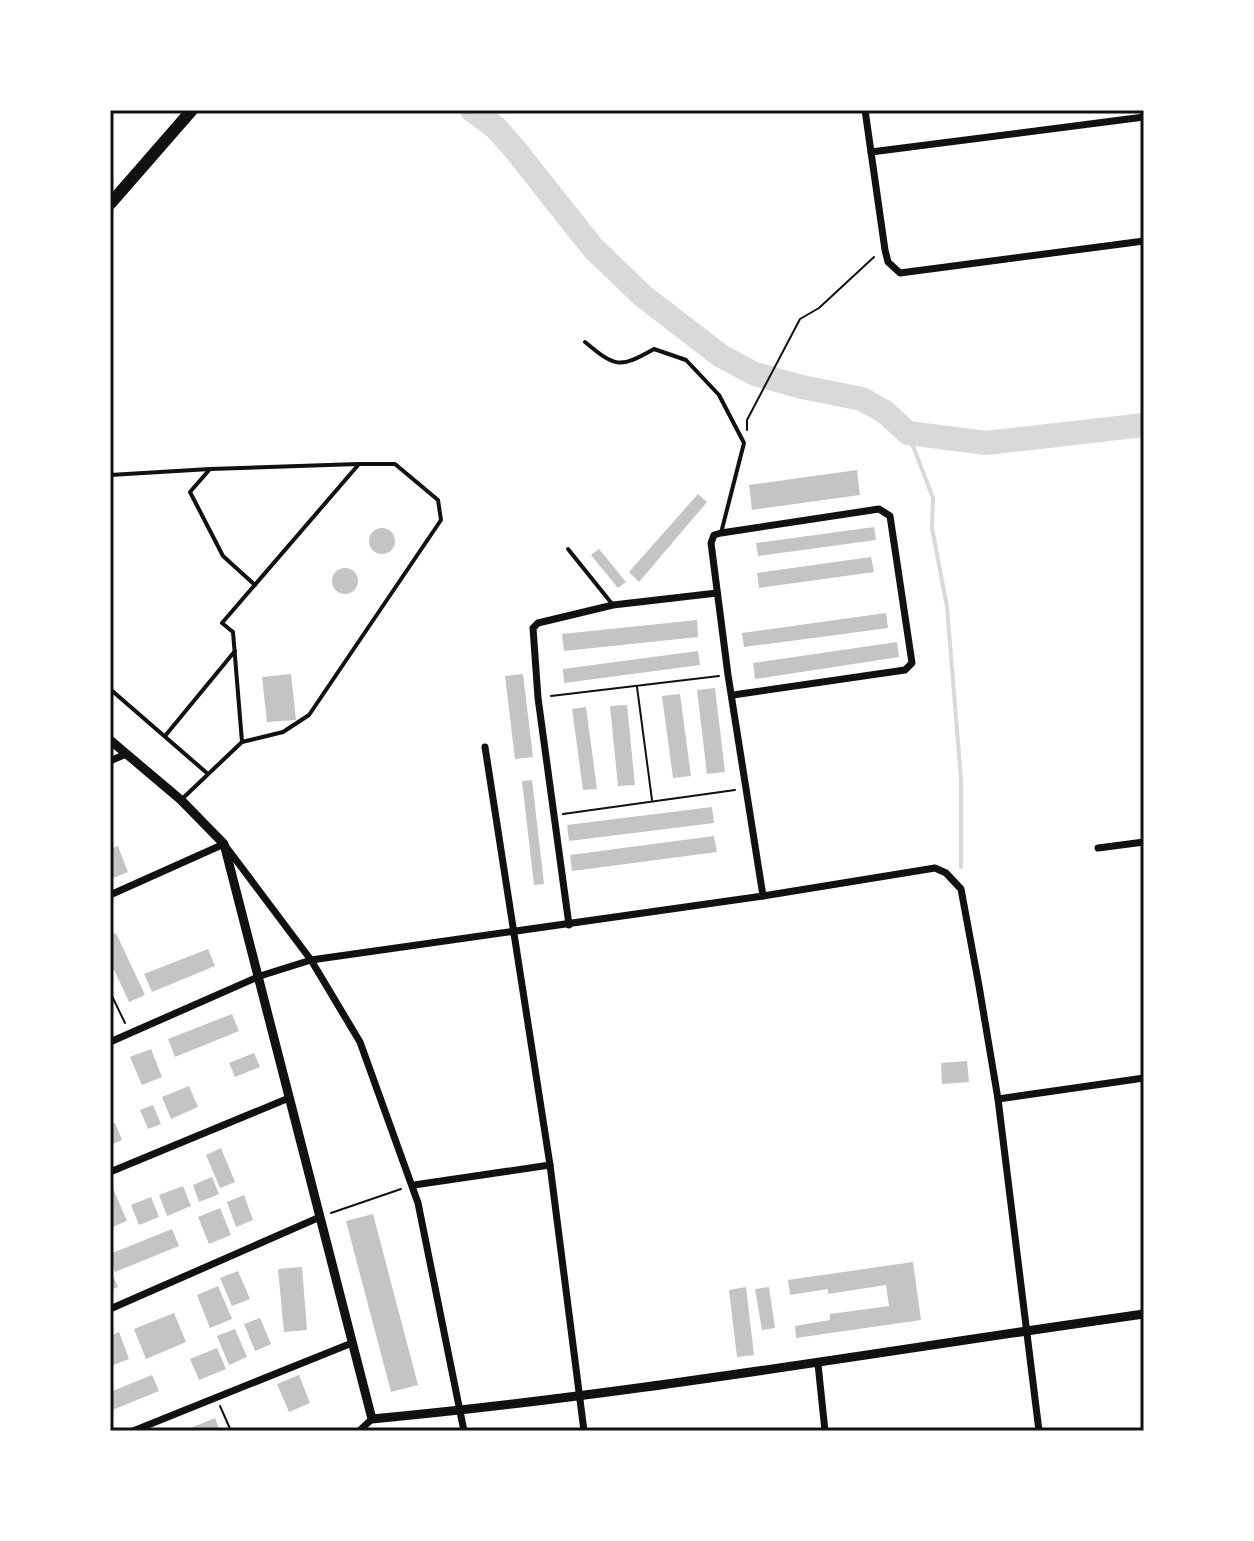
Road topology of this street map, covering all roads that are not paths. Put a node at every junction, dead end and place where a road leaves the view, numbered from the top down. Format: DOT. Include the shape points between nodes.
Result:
graph roads {
  1 [pos="192,110"];
  2 [pos="865,110"];
  3 [pos="1144,117"];
  4 [pos="871,152"];
  5 [pos="110,204"];
  6 [pos="1144,241"];
  7 [pos="585,342"];
  8 [pos="359,464"];
  9 [pos="210,469"];
  10 [pos="110,475"];
  11 [pos="718,534"];
  12 [pos="568,549"];
  13 [pos="255,585"];
  14 [pos="717,593"];
  15 [pos="613,605"];
  16 [pos="235,651"];
  17 [pos="110,689"];
  18 [pos="733,695"];
  19 [pos="165,736"];
  20 [pos="110,740"];
  21 [pos="242,742"];
  22 [pos="485,747"];
  23 [pos="126,754"];
  24 [pos="110,761"];
  25 [pos="209,774"];
  26 [pos="181,800"];
  27 [pos="1144,842"];
  28 [pos="224,844"];
  29 [pos="1098,848"];
  30 [pos="110,895"];
  31 [pos="763,896"];
  32 [pos="569,925"];
  33 [pos="515,932"];
  34 [pos="311,960"];
  35 [pos="260,976"];
  36 [pos="110,1042"];
  37 [pos="1144,1078"];
  38 [pos="289,1098"];
  39 [pos="998,1099"];
  40 [pos="550,1165"];
  41 [pos="110,1172"];
  42 [pos="414,1185"];
  43 [pos="320,1217"];
  44 [pos="110,1309"];
  45 [pos="1144,1314"];
  46 [pos="1026,1331"];
  47 [pos="352,1343"];
  48 [pos="818,1364"];
  49 [pos="578,1395"];
  50 [pos="461,1411"];
  51 [pos="372,1419"];
  52 [pos="133,1431"];
  53 [pos="359,1431"];
  54 [pos="464,1431"];
  55 [pos="584,1431"];
  56 [pos="825,1431"];
  57 [pos="1039,1431"];
  1 -- 5 [label="main road"];
  2 -- 4 [label="street"];
  3 -- 4 [label="street"];
  4 -- 6 [label="street" via="885,250 894,270 909,274"];
  7 -- 11 [label="lane" via="608,362 630,363 654,349 686,360 719,395 744,443"];
  8 -- 9 [label="lane"];
  8 -- 13 [label="lane"];
  8 -- 21 [label="lane" via="395,464 438,500 441,520 309,715 283,732"];
  9 -- 10 [label="lane"];
  9 -- 13 [label="lane" via="190,492 223,556"];
  11 -- 14 [label="street" via="711,543"];
  11 -- 18 [label="street" via="885,511 890,516 912,663 905,670"];
  12 -- 15 [label="lane"];
  13 -- 16 [label="lane" via="222,623 233,632"];
  14 -- 15 [label="street"];
  14 -- 18 [label="street"];
  15 -- 32 [label="street" via="533,628"];
  16 -- 19 [label="lane"];
  16 -- 21 [label="lane"];
  17 -- 19 [label="lane"];
  18 -- 31 [label="street"];
  19 -- 25 [label="lane"];
  20 -- 23 [label="street"];
  21 -- 25 [label="lane"];
  22 -- 33 [label="street"];
  23 -- 24 [label="street"];
  23 -- 26 [label="street"];
  25 -- 26 [label="lane"];
  26 -- 28 [label="street"];
  27 -- 29 [label="street"];
  28 -- 30 [label="street"];
  28 -- 34 [label="street"];
  28 -- 35 [label="street"];
  31 -- 32 [label="street"];
  31 -- 39 [label="street" via="935,868 946,873 961,889"];
  32 -- 33 [label="street"];
  33 -- 34 [label="street"];
  33 -- 40 [label="street"];
  34 -- 35 [label="street"];
  34 -- 42 [label="street" via="360,1042"];
  35 -- 36 [label="street"];
  35 -- 38 [label="street"];
  37 -- 39 [label="street"];
  38 -- 41 [label="street"];
  38 -- 43 [label="street"];
  39 -- 46 [label="street"];
  40 -- 42 [label="street"];
  40 -- 49 [label="street"];
  42 -- 50 [label="street"];
  43 -- 44 [label="street"];
  43 -- 47 [label="street"];
  45 -- 46 [label="street"];
  46 -- 48 [label="street"];
  46 -- 57 [label="street"];
  47 -- 51 [label="street"];
  47 -- 52 [label="street"];
  48 -- 49 [label="street"];
  48 -- 56 [label="street"];
  49 -- 50 [label="street"];
  49 -- 55 [label="street"];
  50 -- 51 [label="street"];
  50 -- 54 [label="street"];
  51 -- 53 [label="street"];
}
